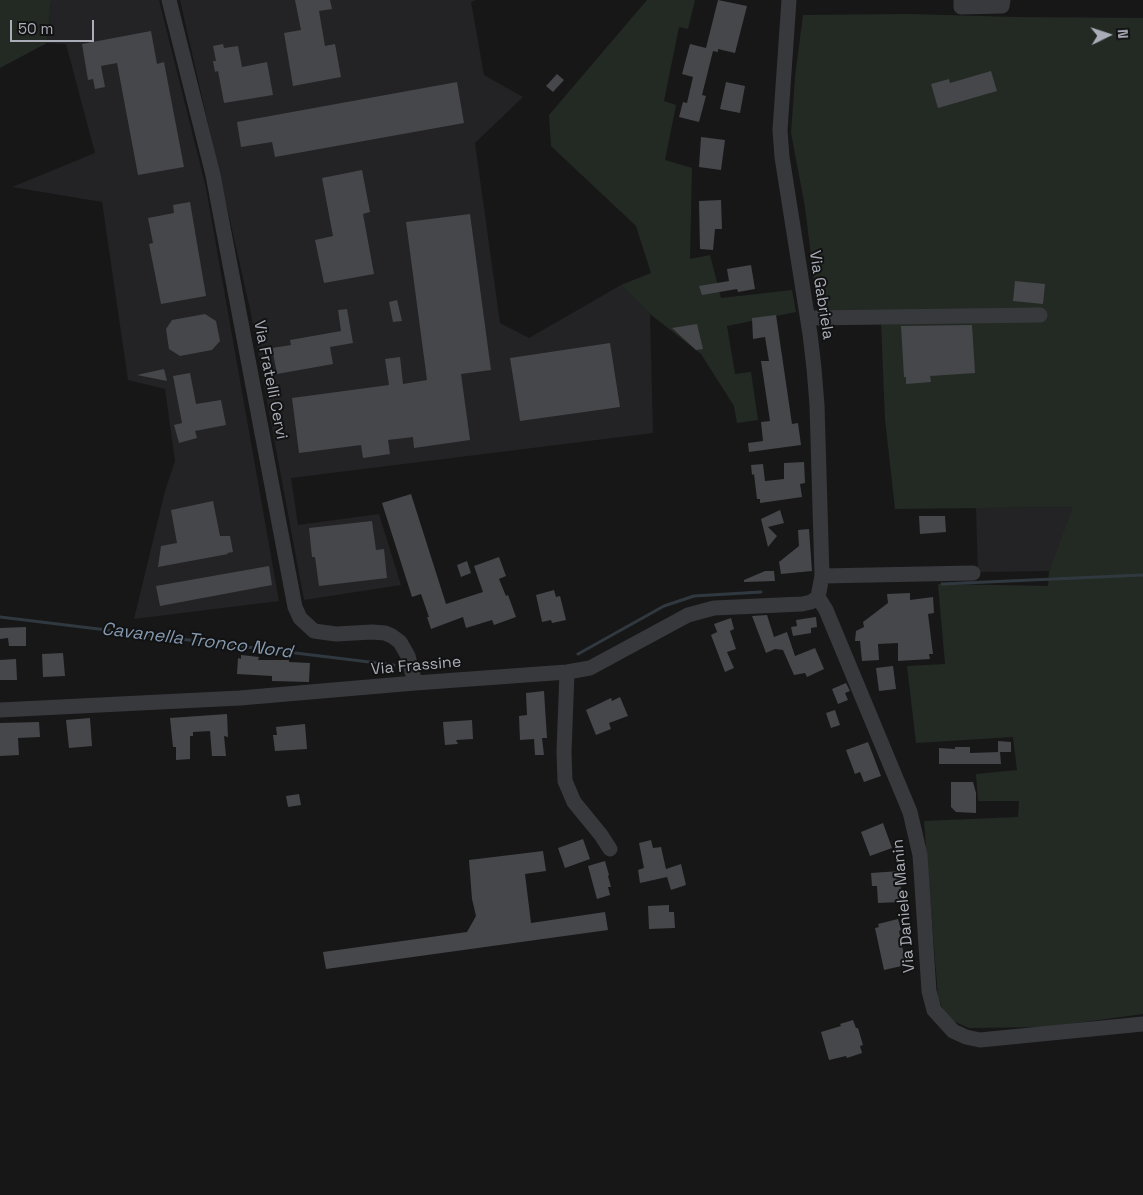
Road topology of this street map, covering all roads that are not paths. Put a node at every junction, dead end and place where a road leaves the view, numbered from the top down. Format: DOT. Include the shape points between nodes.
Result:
graph roads {
  1 [pos="169,0"];
  2 [pos="789,0"];
  3 [pos="961,0"];
  4 [pos="1002,0"];
  5 [pos="1040,315"];
  6 [pos="808,318"];
  7 [pos="973,573"];
  8 [pos="822,576"];
  9 [pos="818,597"];
  10 [pos="567,672"];
  11 [pos="414,683"];
  12 [pos="0,710"];
  13 [pos="610,850"];
  14 [pos="1143,1024"];
  1 -- 11 [label="street, Via Fratelli Cervi" via="213,175 295,607 300,618 314,630 392,636 408,656"];
  2 -- 6 [label="street, Via Gabriela" via="780,130"];
  3 -- 4 [label="street" via="961,6 1002,6"];
  5 -- 6 [label="street"];
  6 -- 8 [label="street, Via Gabriela" via="817,405"];
  7 -- 8 [label="street"];
  8 -- 9 [label="street, Via Gabriela"];
  9 -- 10 [label="street, Via Frassine" via="802,604 714,608 696,613 590,668"];
  9 -- 14 [label="street, Via Daniele Manin" via="910,812 920,855 929,992 934,1010 953,1032 980,1040"];
  10 -- 11 [label="street, Via Frassine"];
  10 -- 13 [label="street" via="565,781 574,802"];
  11 -- 12 [label="street, Via Frassine" via="240,698"];
}
